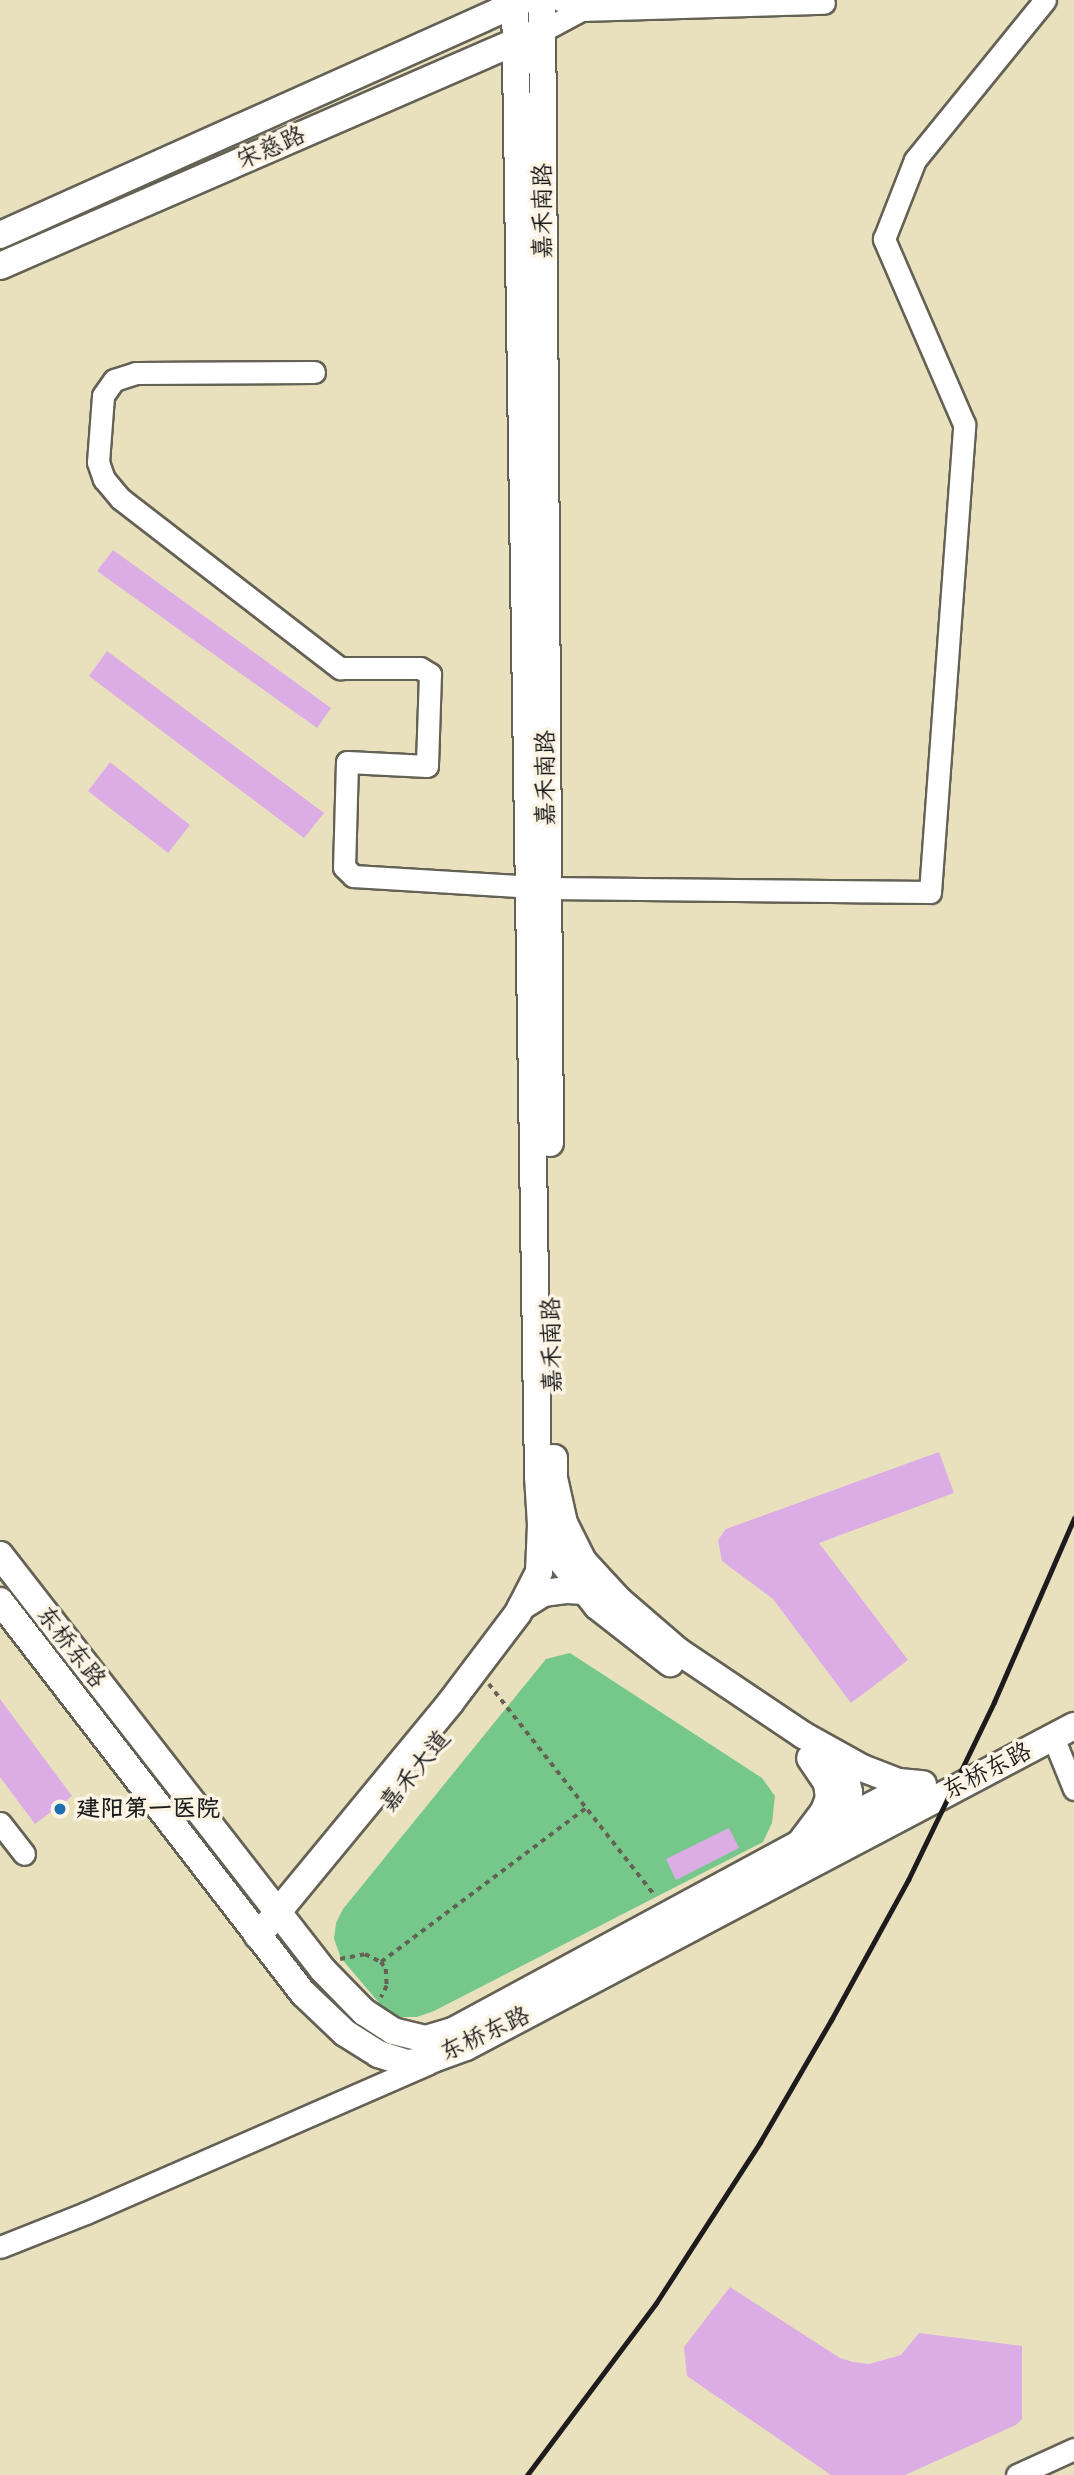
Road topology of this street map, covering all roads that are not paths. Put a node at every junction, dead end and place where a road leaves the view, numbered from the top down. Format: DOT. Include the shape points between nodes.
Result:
graph roads {
  1 [pos="542,0"];
  2 [pos="560,0"];
  3 [pos="1045,0"];
  4 [pos="518,2"];
  5 [pos="824,3"];
  6 [pos="580,10"];
  7 [pos="542,31"];
  8 [pos="516,41"];
  9 [pos="0,235"];
  10 [pos="0,266"];
  11 [pos="314,372"];
  12 [pos="537,887"];
  13 [pos="547,1483"];
  14 [pos="552,1524"];
  15 [pos="0,1555"];
  16 [pos="545,1583"];
  17 [pos="584,1591"];
  18 [pos="0,1601"];
  19 [pos="616,1610"];
  20 [pos="528,1614"];
  21 [pos="1074,1706"];
  22 [pos="1064,1731"];
  23 [pos="816,1752"];
  24 [pos="846,1779"];
  25 [pos="1074,1789"];
  26 [pos="928,1791"];
  27 [pos="888,1797"];
  28 [pos="0,1823"];
  29 [pos="838,1823"];
  30 [pos="806,1853"];
  31 [pos="24,1854"];
  32 [pos="283,1920"];
  33 [pos="264,1943"];
  34 [pos="466,2047"];
  35 [pos="0,2247"];
  36 [pos="1074,2449"];
  37 [pos="1017,2475"];
  1 -- 7 [label="main road, 嘉禾南路"];
  2 -- 6 [label="street"];
  3 -- 12 [label="street" via="915,160 884,239 964,424 930,892"];
  4 -- 8 [label="main road, 嘉禾南路"];
  4 -- 9 [label="main road, 宋慈路"];
  5 -- 6 [label="street"];
  6 -- 7 [label="street"];
  7 -- 8 [label="main road, 宋慈路"];
  7 -- 12 [label="main road, 嘉禾南路"];
  8 -- 10 [label="main road, 宋慈路"];
  8 -- 12 [label="main road, 嘉禾南路"];
  11 -- 12 [label="street" via="136,373 114,380 103,396 98,462 104,479 121,499 340,668 420,668 430,674 426,766 347,762 344,867 353,876"];
  12 -- 13 [label="main road, 嘉禾南路"];
  13 -- 14 [label="main road, 嘉禾南路"];
  13 -- 16 [label="main road" via="558,1540"];
  14 -- 16 [label="main road"];
  14 -- 17 [label="main road" via="552,1549"];
  14 -- 19 [label="main road"];
  15 -- 32 [label="main road, 东桥东路"];
  16 -- 17 [label="main road"];
  16 -- 20 [label="main road, 嘉禾大道"];
  17 -- 19 [label="main road"];
  18 -- 33 [label="main road, 东桥东路"];
  19 -- 20 [label="main road" via="570,1606"];
  19 -- 23 [label="main road" via="662,1658"];
  20 -- 32 [label="main road, 嘉禾大道" via="450,1703"];
  20 -- 32 [label="main road, 嘉禾大道" via="487,1681"];
  21 -- 26 [label="main road, 东桥东路"];
  22 -- 25 [label="street"];
  22 -- 26 [label="main road, 东桥东路"];
  23 -- 24 [label="main road"];
  23 -- 26 [label="main road"];
  23 -- 30 [label="main road" via="828,1798"];
  24 -- 27 [label="main road"];
  24 -- 29 [label="main road" via="849,1792"];
  26 -- 27 [label="main road" via="910,1802"];
  26 -- 30 [label="main road, 东桥东路"];
  27 -- 29 [label="main road"];
  28 -- 31 [label="street"];
  29 -- 30 [label="main road"];
  30 -- 32 [label="main road, 东桥东路" via="670,1914 453,2031 426,2039 393,2031 365,2012"];
  30 -- 34 [label="main road, 东桥东路"];
  32 -- 33 [label="main road, 嘉禾大道"];
  33 -- 34 [label="main road, 东桥东路" via="303,1993 336,2025 377,2054 408,2063"];
  34 -- 35 [label="street"];
  36 -- 37 [label="street"];
}
